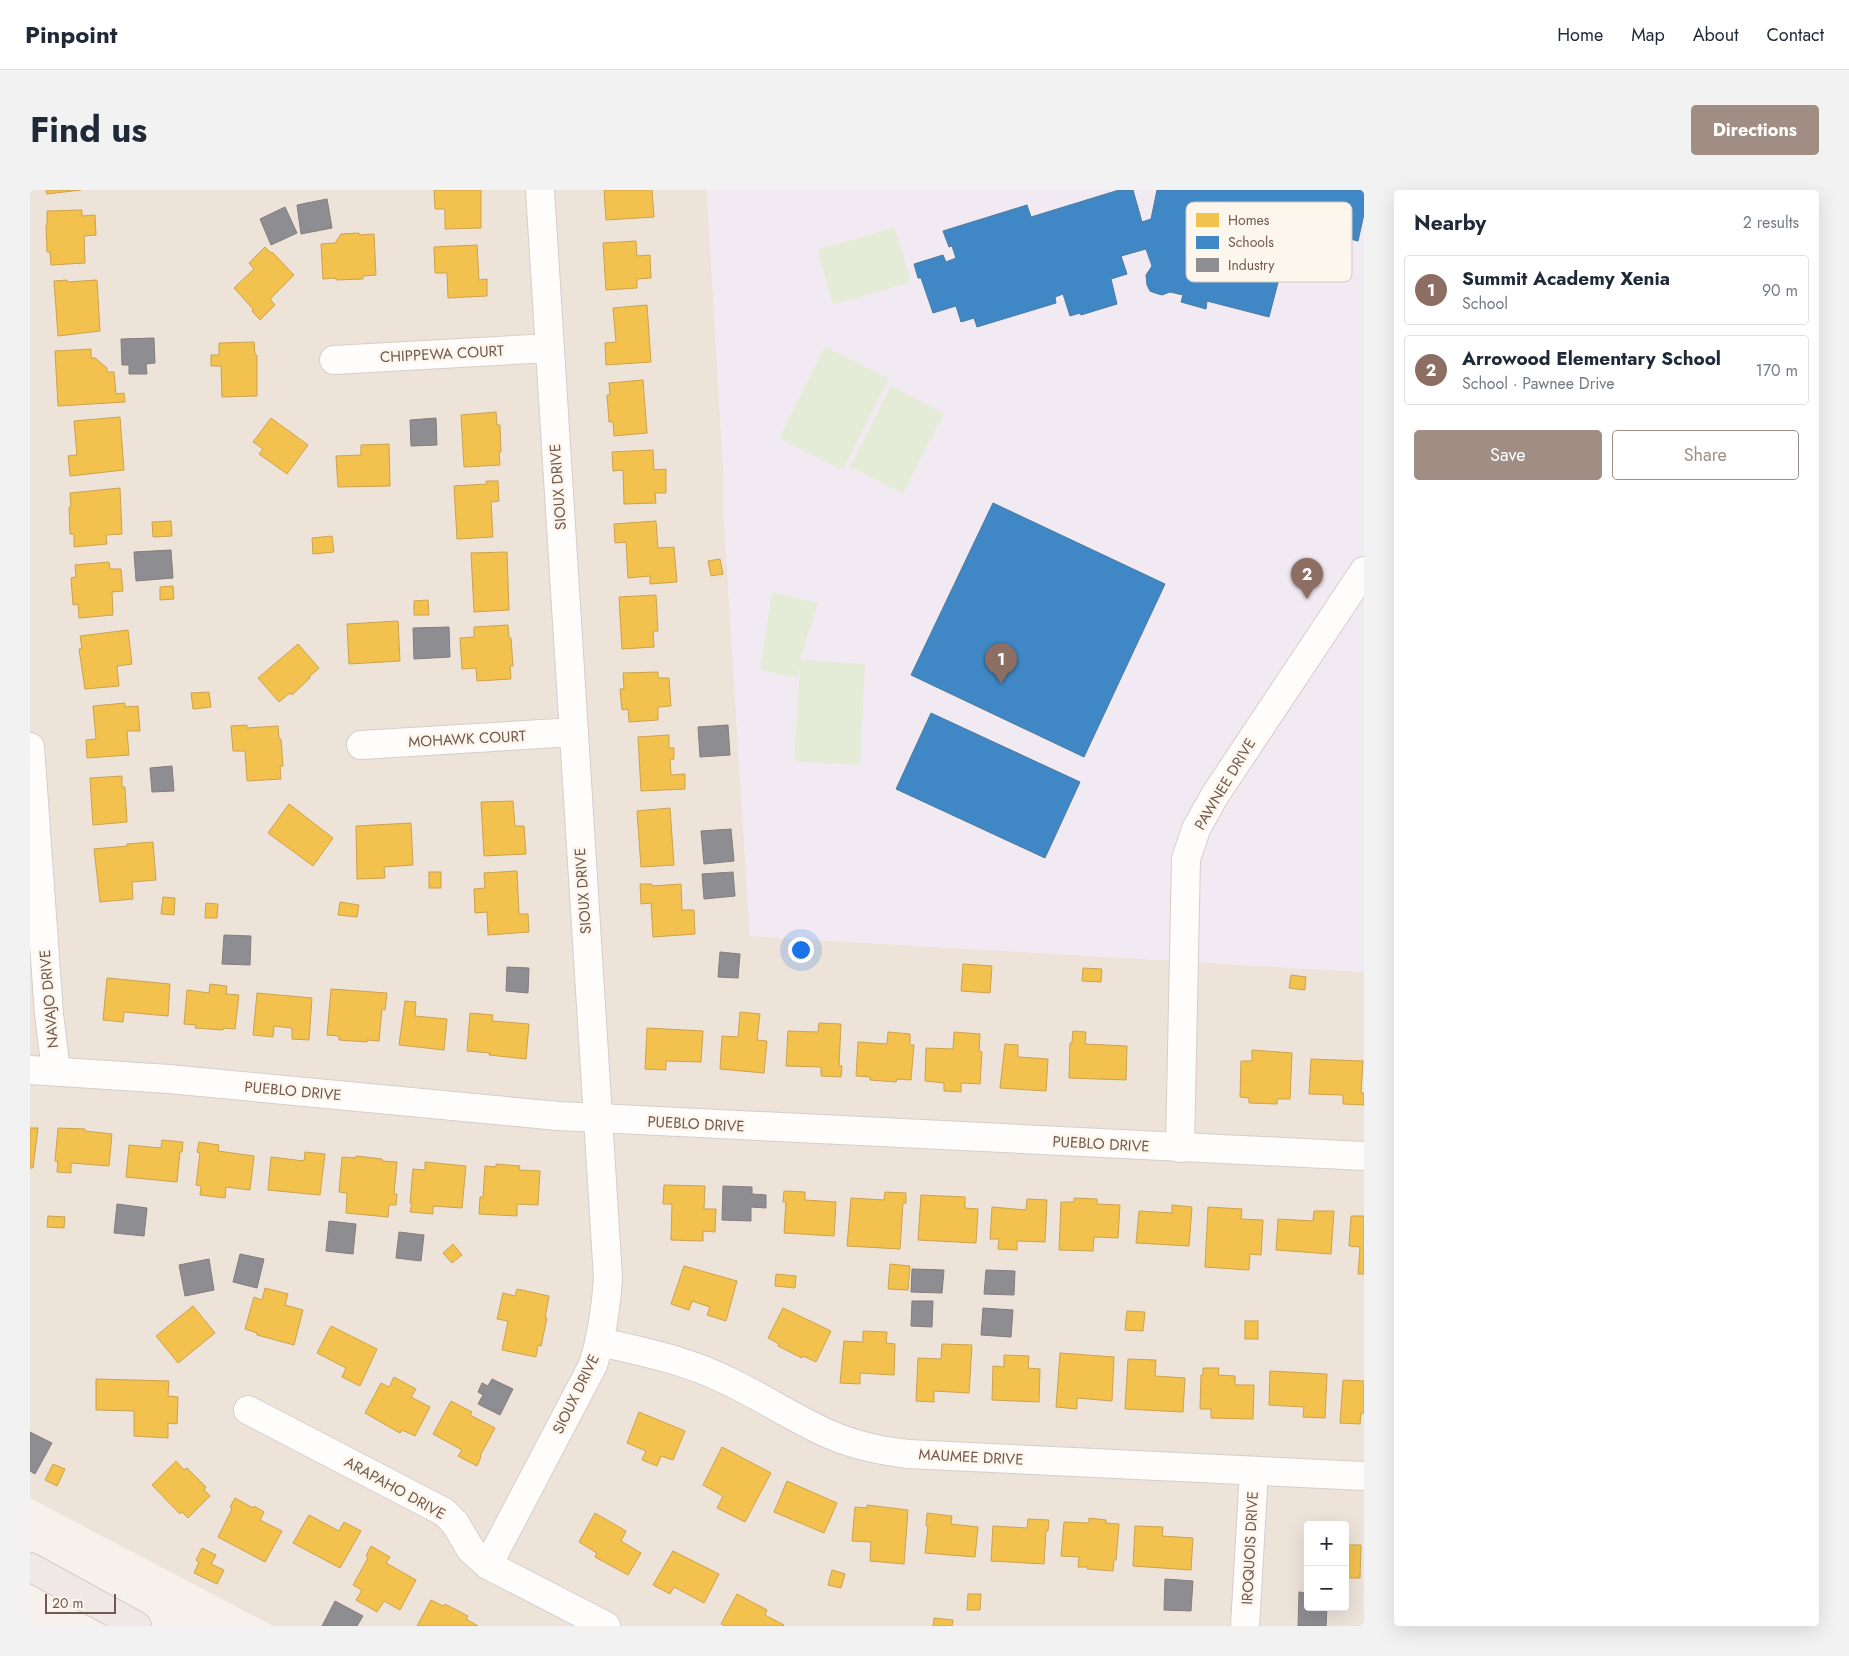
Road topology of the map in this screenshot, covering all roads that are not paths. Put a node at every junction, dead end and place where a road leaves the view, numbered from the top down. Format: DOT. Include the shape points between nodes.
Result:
graph roads {
  1 [pos="540,190"];
  2 [pos="549,348"];
  3 [pos="334,360"];
  4 [pos="1364,571"];
  5 [pos="574,732"];
  6 [pos="361,745"];
  7 [pos="30,747"];
  8 [pos="43,1070"];
  9 [pos="597,1118"];
  10 [pos="1180,1148"];
  11 [pos="1364,1156"];
  12 [pos="600,1342"];
  13 [pos="248,1410"];
  14 [pos="1254,1471"];
  15 [pos="1364,1476"];
  16 [pos="488,1564"];
  17 [pos="30,1567"];
  18 [pos="30,1578"];
  19 [pos="112,1626"];
  20 [pos="137,1626"];
  21 [pos="606,1626"];
  22 [pos="1245,1626"];
  1 -- 2 [label="street, SIOUX DRIVE"];
  2 -- 3 [label="street, CHIPPEWA COURT"];
  2 -- 5 [label="street, SIOUX DRIVE"];
  4 -- 10 [label="street, PAWNEE DRIVE" via="1215,795 1196,829 1186,859"];
  5 -- 6 [label="street, MOHAWK COURT"];
  5 -- 9 [label="street, SIOUX DRIVE"];
  7 -- 8 [label="street, NAVAJO DRIVE" via="49,1014"];
  8 -- 9 [label="street, PUEBLO DRIVE"];
  9 -- 10 [label="street, PUEBLO DRIVE"];
  9 -- 12 [label="street, SIOUX DRIVE" via="608,1278"];
  10 -- 11 [label="street, PUEBLO DRIVE"];
  12 -- 14 [label="street, MAUMEE DRIVE" via="699,1368 831,1435 879,1451"];
  12 -- 16 [label="street, SIOUX DRIVE" via="593,1365"];
  13 -- 16 [label="street, ARAPAHO DRIVE" via="444,1512 455,1523 471,1550"];
  14 -- 15 [label="street, MAUMEE DRIVE"];
  14 -- 22 [label="street, IROQUOIS DRIVE"];
  16 -- 21 [label="street, ARAPAHO DRIVE"];
  17 -- 20 [label="highway"];
  18 -- 19 [label="highway"];
}
